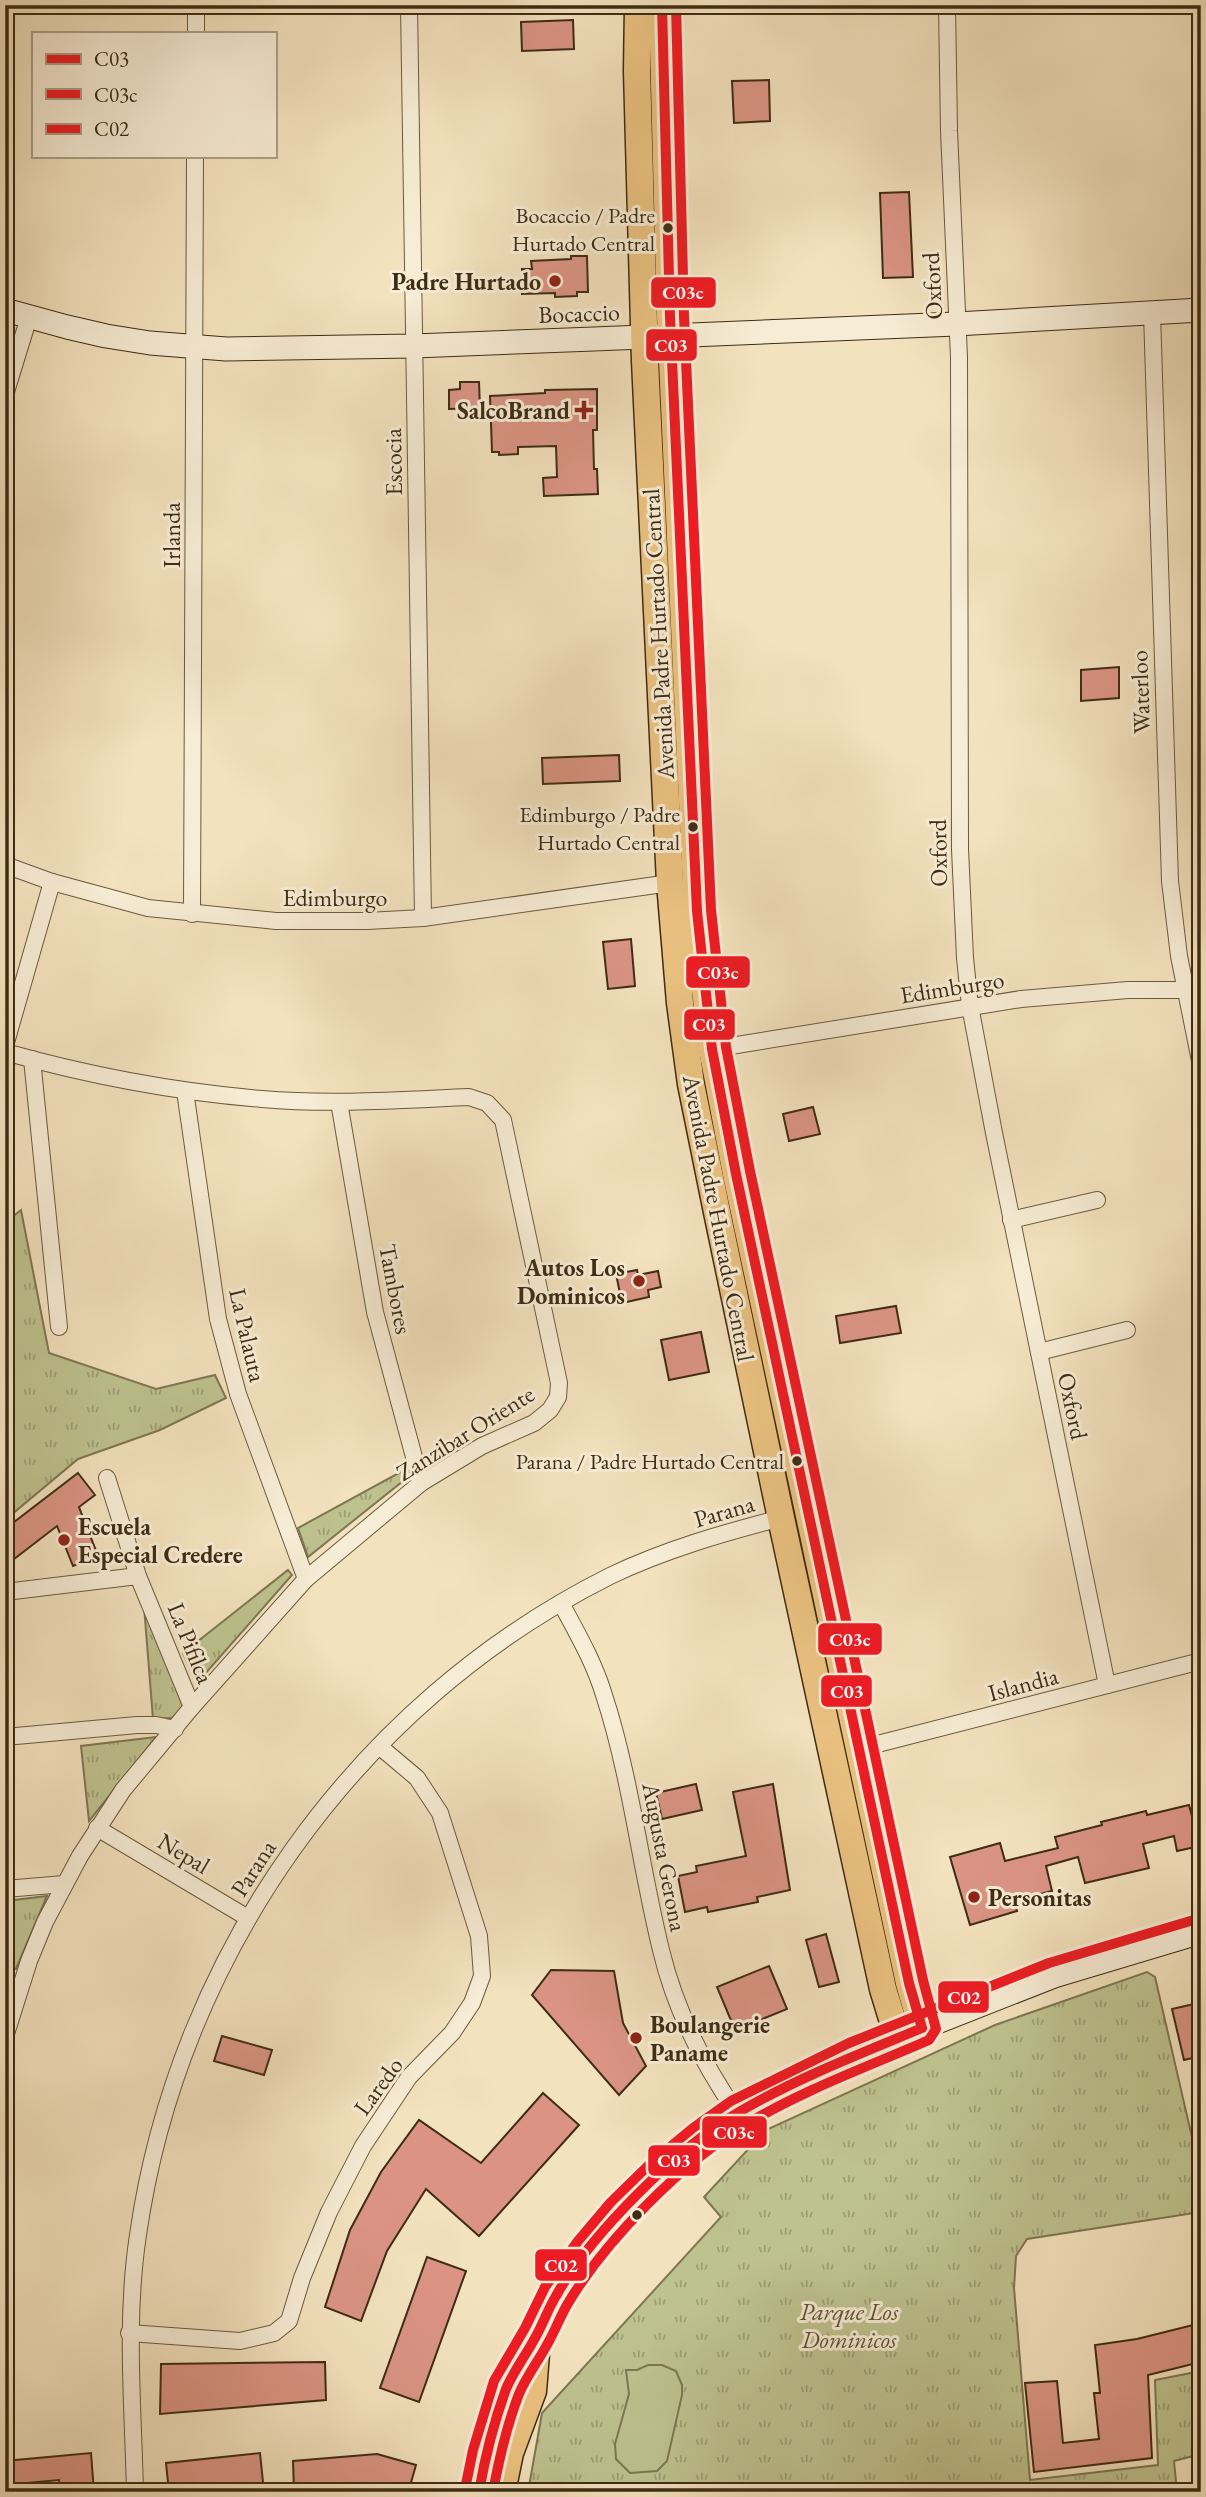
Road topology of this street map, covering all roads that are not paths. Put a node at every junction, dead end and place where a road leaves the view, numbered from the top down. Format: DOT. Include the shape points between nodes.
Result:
graph roads {
  1 [pos="196,5"];
  2 [pos="409,5"];
  3 [pos="638,5"];
  4 [pos="662,5"];
  5 [pos="947,5"];
  6 [pos="196,32"];
  7 [pos="195,158"];
  8 [pos="5,310"];
  9 [pos="1201,310"];
  10 [pos="1152,313"];
  11 [pos="29,317"];
  12 [pos="956,324"];
  13 [pos="671,336"];
  14 [pos="645,337"];
  15 [pos="414,346"];
  16 [pos="195,347"];
  17 [pos="5,395"];
  18 [pos="5,865"];
  19 [pos="52,882"];
  20 [pos="670,883"];
  21 [pos="192,914"];
  22 [pos="423,918"];
  23 [pos="1193,989"];
  24 [pos="970,1006"];
  25 [pos="5,1046"];
  26 [pos="712,1049"];
  27 [pos="5,1052"];
  28 [pos="32,1059"];
  29 [pos="1201,1066"];
  30 [pos="185,1091"];
  31 [pos="340,1102"];
  32 [pos="1097,1200"];
  33 [pos="1011,1220"];
  34 [pos="59,1327"];
  35 [pos="1126,1330"];
  36 [pos="1039,1352"];
  37 [pos="107,1478"];
  38 [pos="421,1483"];
  39 [pos="780,1518"];
  40 [pos="138,1576"];
  41 [pos="306,1579"];
  42 [pos="5,1591"];
  43 [pos="561,1603"];
  44 [pos="1201,1661"];
  45 [pos="1107,1685"];
  46 [pos="192,1706"];
  47 [pos="175,1729"];
  48 [pos="5,1737"];
  49 [pos="379,1746"];
  50 [pos="858,1749"];
  51 [pos="97,1828"];
  52 [pos="64,1884"];
  53 [pos="5,1889"];
  54 [pos="248,1918"];
  55 [pos="1201,1932"];
  56 [pos="910,2033"];
  57 [pos="5,2037"];
  58 [pos="737,2113"];
  59 [pos="130,2333"];
  60 [pos="537,2335"];
  61 [pos="135,2492"];
  62 [pos="479,2492"];
  63 [pos="502,2492"];
  1 -- 6 [label="street"];
  2 -- 15 [label="street, Escocia"];
  3 -- 14 [label="main road, Avenida Padre Hurtado Central"];
  4 -- 13 [label="main road, Avenida Padre Hurtado Central"];
  5 -- 12 [label="street, Oxford"];
  7 -- 16 [label="street, Irlanda"];
  8 -- 11 [label="street, Bocaccio"];
  9 -- 10 [label="street, Bocaccio"];
  10 -- 12 [label="street, Bocaccio"];
  10 -- 23 [label="street, Waterloo" via="1168,849 1175,924"];
  11 -- 16 [label="street, Bocaccio" via="106,336"];
  11 -- 17 [label="street"];
  12 -- 13 [label="street, Bocaccio"];
  12 -- 24 [label="street, Oxford" via="960,849"];
  13 -- 14 [label="street, Bocaccio"];
  13 -- 26 [label="main road, Avenida Padre Hurtado Central" via="697,911"];
  14 -- 15 [label="street, Bocaccio"];
  14 -- 20 [label="main road, Avenida Padre Hurtado Central"];
  15 -- 16 [label="street, Bocaccio"];
  15 -- 22 [label="street, Escocia"];
  16 -- 21 [label="street, Irlanda"];
  18 -- 19 [label="street, Edimburgo"];
  19 -- 21 [label="street, Edimburgo" via="148,908"];
  19 -- 25 [label="street"];
  20 -- 22 [label="street, Edimburgo"];
  20 -- 39 [label="main road, Avenida Padre Hurtado Central" via="691,1084"];
  21 -- 22 [label="street, Edimburgo" via="276,921"];
  23 -- 24 [label="street, Edimburgo" via="1072,994"];
  23 -- 29 [label="street, Waterloo"];
  24 -- 26 [label="street, Edimburgo"];
  24 -- 33 [label="street, Oxford"];
  26 -- 50 [label="main road, Avenida Padre Hurtado Central"];
  27 -- 28 [label="street, Zanzibar Oriente"];
  28 -- 30 [label="street, Zanzibar Oriente"];
  28 -- 34 [label="street"];
  30 -- 31 [label="street, Zanzibar Oriente"];
  30 -- 41 [label="street, La Palauta" via="218,1319 238,1394"];
  31 -- 38 [label="street, Tambores" via="374,1312"];
  31 -- 38 [label="street, Zanzibar Oriente" via="469,1097 487,1103 503,1120 532,1250 558,1396 534,1423 482,1446"];
  32 -- 33 [label="street"];
  33 -- 36 [label="street, Oxford"];
  35 -- 36 [label="street"];
  36 -- 45 [label="street, Oxford"];
  37 -- 40 [label="street, La Pifilca"];
  38 -- 41 [label="street, Zanzibar Oriente"];
  39 -- 43 [label="street, Parana" via="658,1556"];
  39 -- 56 [label="main road, Avenida Padre Hurtado Central" via="883,1989"];
  40 -- 42 [label="street"];
  40 -- 46 [label="street, La Pifilca"];
  41 -- 46 [label="street, Zanzibar Oriente"];
  43 -- 49 [label="street, Parana" via="456,1676"];
  43 -- 58 [label="street, Augusta Gerona" via="590,1659 615,1731 673,1990 701,2056"];
  44 -- 45 [label="street, Islandia"];
  45 -- 50 [label="street, Islandia"];
  46 -- 47 [label="street, Zanzibar Oriente"];
  47 -- 48 [label="street" via="137,1725"];
  47 -- 51 [label="street, Zanzibar Oriente"];
  49 -- 54 [label="street, Parana" via="308,1828"];
  49 -- 59 [label="street, Laredo" via="417,1778 440,1813 480,1936 482,1976 472,2003 452,2033 409,2077 363,2146 329,2212 289,2321 274,2333 240,2341"];
  50 -- 56 [label="main road, Avenida Padre Hurtado Central" via="909,1983"];
  51 -- 52 [label="street, Zanzibar Oriente"];
  51 -- 54 [label="street, Nepal"];
  52 -- 53 [label="street"];
  52 -- 57 [label="street, Zanzibar Oriente" via="29,1961"];
  54 -- 59 [label="street, Parana" via="204,2004 169,2095 143,2201"];
  55 -- 56 [label="street" via="1054,1976"];
  56 -- 58 [label="main road" via="800,2080"];
  58 -- 60 [label="main road" via="672,2163 622,2211 557,2294"];
  59 -- 61 [label="street, Parana"];
  60 -- 62 [label="main road" via="507,2387"];
  60 -- 63 [label="main road" via="533,2391 510,2453"];
}
